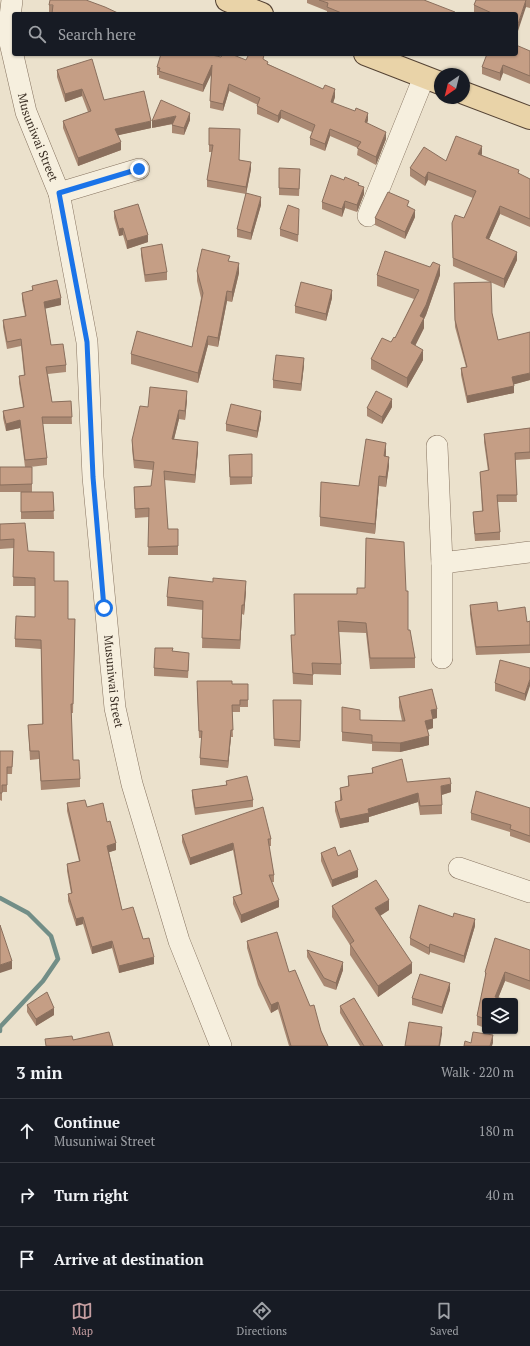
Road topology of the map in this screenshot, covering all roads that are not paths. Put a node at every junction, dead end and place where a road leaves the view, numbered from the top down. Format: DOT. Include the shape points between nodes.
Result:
graph roads {
  1 [pos="12,0"];
  2 [pos="226,0"];
  3 [pos="257,12"];
  4 [pos="12,51"];
  5 [pos="13,56"];
  6 [pos="370,56"];
  7 [pos="432,80"];
  8 [pos="470,95"];
  9 [pos="530,118"];
  10 [pos="139,169"];
  11 [pos="59,193"];
  12 [pos="368,216"];
  13 [pos="437,446"];
  14 [pos="530,552"];
  15 [pos="442,563"];
  16 [pos="442,658"];
  17 [pos="459,868"];
  18 [pos="530,892"];
  19 [pos="221,1046"];
  1 -- 4 [label="street, Musuniwai Street" via="8,34"];
  2 -- 3 [label="main road"];
  5 -- 11 [label="street, Musuniwai Street" via="26,112"];
  6 -- 7 [label="main road"];
  7 -- 12 [label="street"];
  8 -- 9 [label="main road"];
  10 -- 11 [label="street"];
  11 -- 19 [label="street, Musuniwai Street" via="87,342 93,477 115,708 132,784 178,941"];
  13 -- 15 [label="street"];
  14 -- 15 [label="street"];
  15 -- 16 [label="street"];
  17 -- 18 [label="street"];
}
